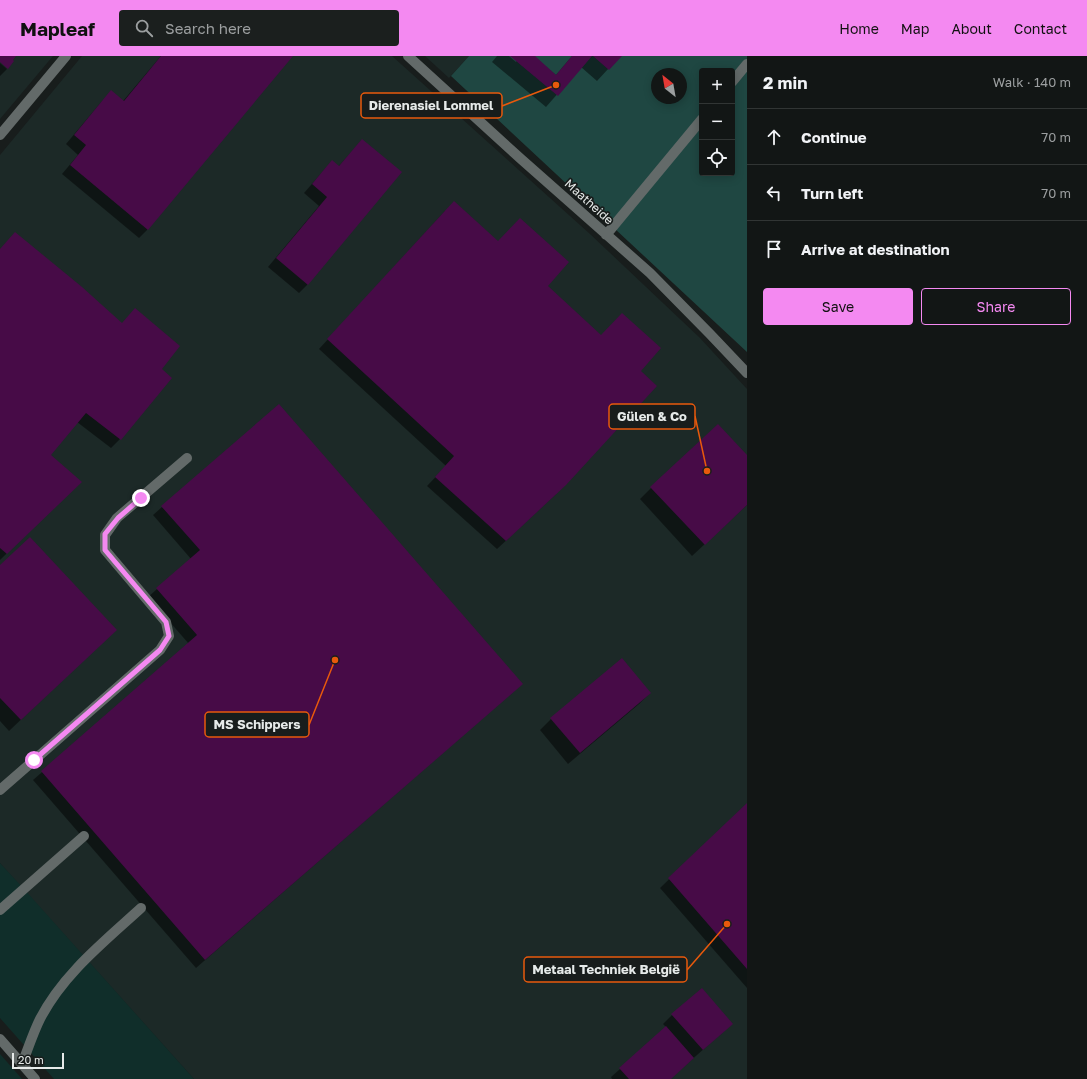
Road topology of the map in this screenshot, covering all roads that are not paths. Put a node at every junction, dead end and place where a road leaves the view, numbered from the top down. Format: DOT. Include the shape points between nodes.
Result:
graph roads {
  1 [pos="66,56"];
  2 [pos="408,56"];
  3 [pos="747,64"];
  4 [pos="735,78"];
  5 [pos="699,123"];
  6 [pos="0,135"];
  7 [pos="606,235"];
  8 [pos="747,373"];
  9 [pos="187,458"];
  10 [pos="0,790"];
  11 [pos="84,836"];
  12 [pos="141,908"];
  13 [pos="0,910"];
  14 [pos="0,1039"];
  15 [pos="22,1064"];
  16 [pos="35,1079"];
  1 -- 6 [label="street"];
  2 -- 7 [label="street, Maatheide"];
  3 -- 4 [label="street"];
  5 -- 7 [label="street"];
  7 -- 8 [label="street, Maatheide" via="650,273"];
  9 -- 10 [label="street" via="118,518 105,534 105,550 166,622 169,636 160,650"];
  11 -- 13 [label="street"];
  12 -- 15 [label="street" via="86,958 59,989 41,1018"];
  14 -- 15 [label="street"];
  15 -- 16 [label="street"];
}
